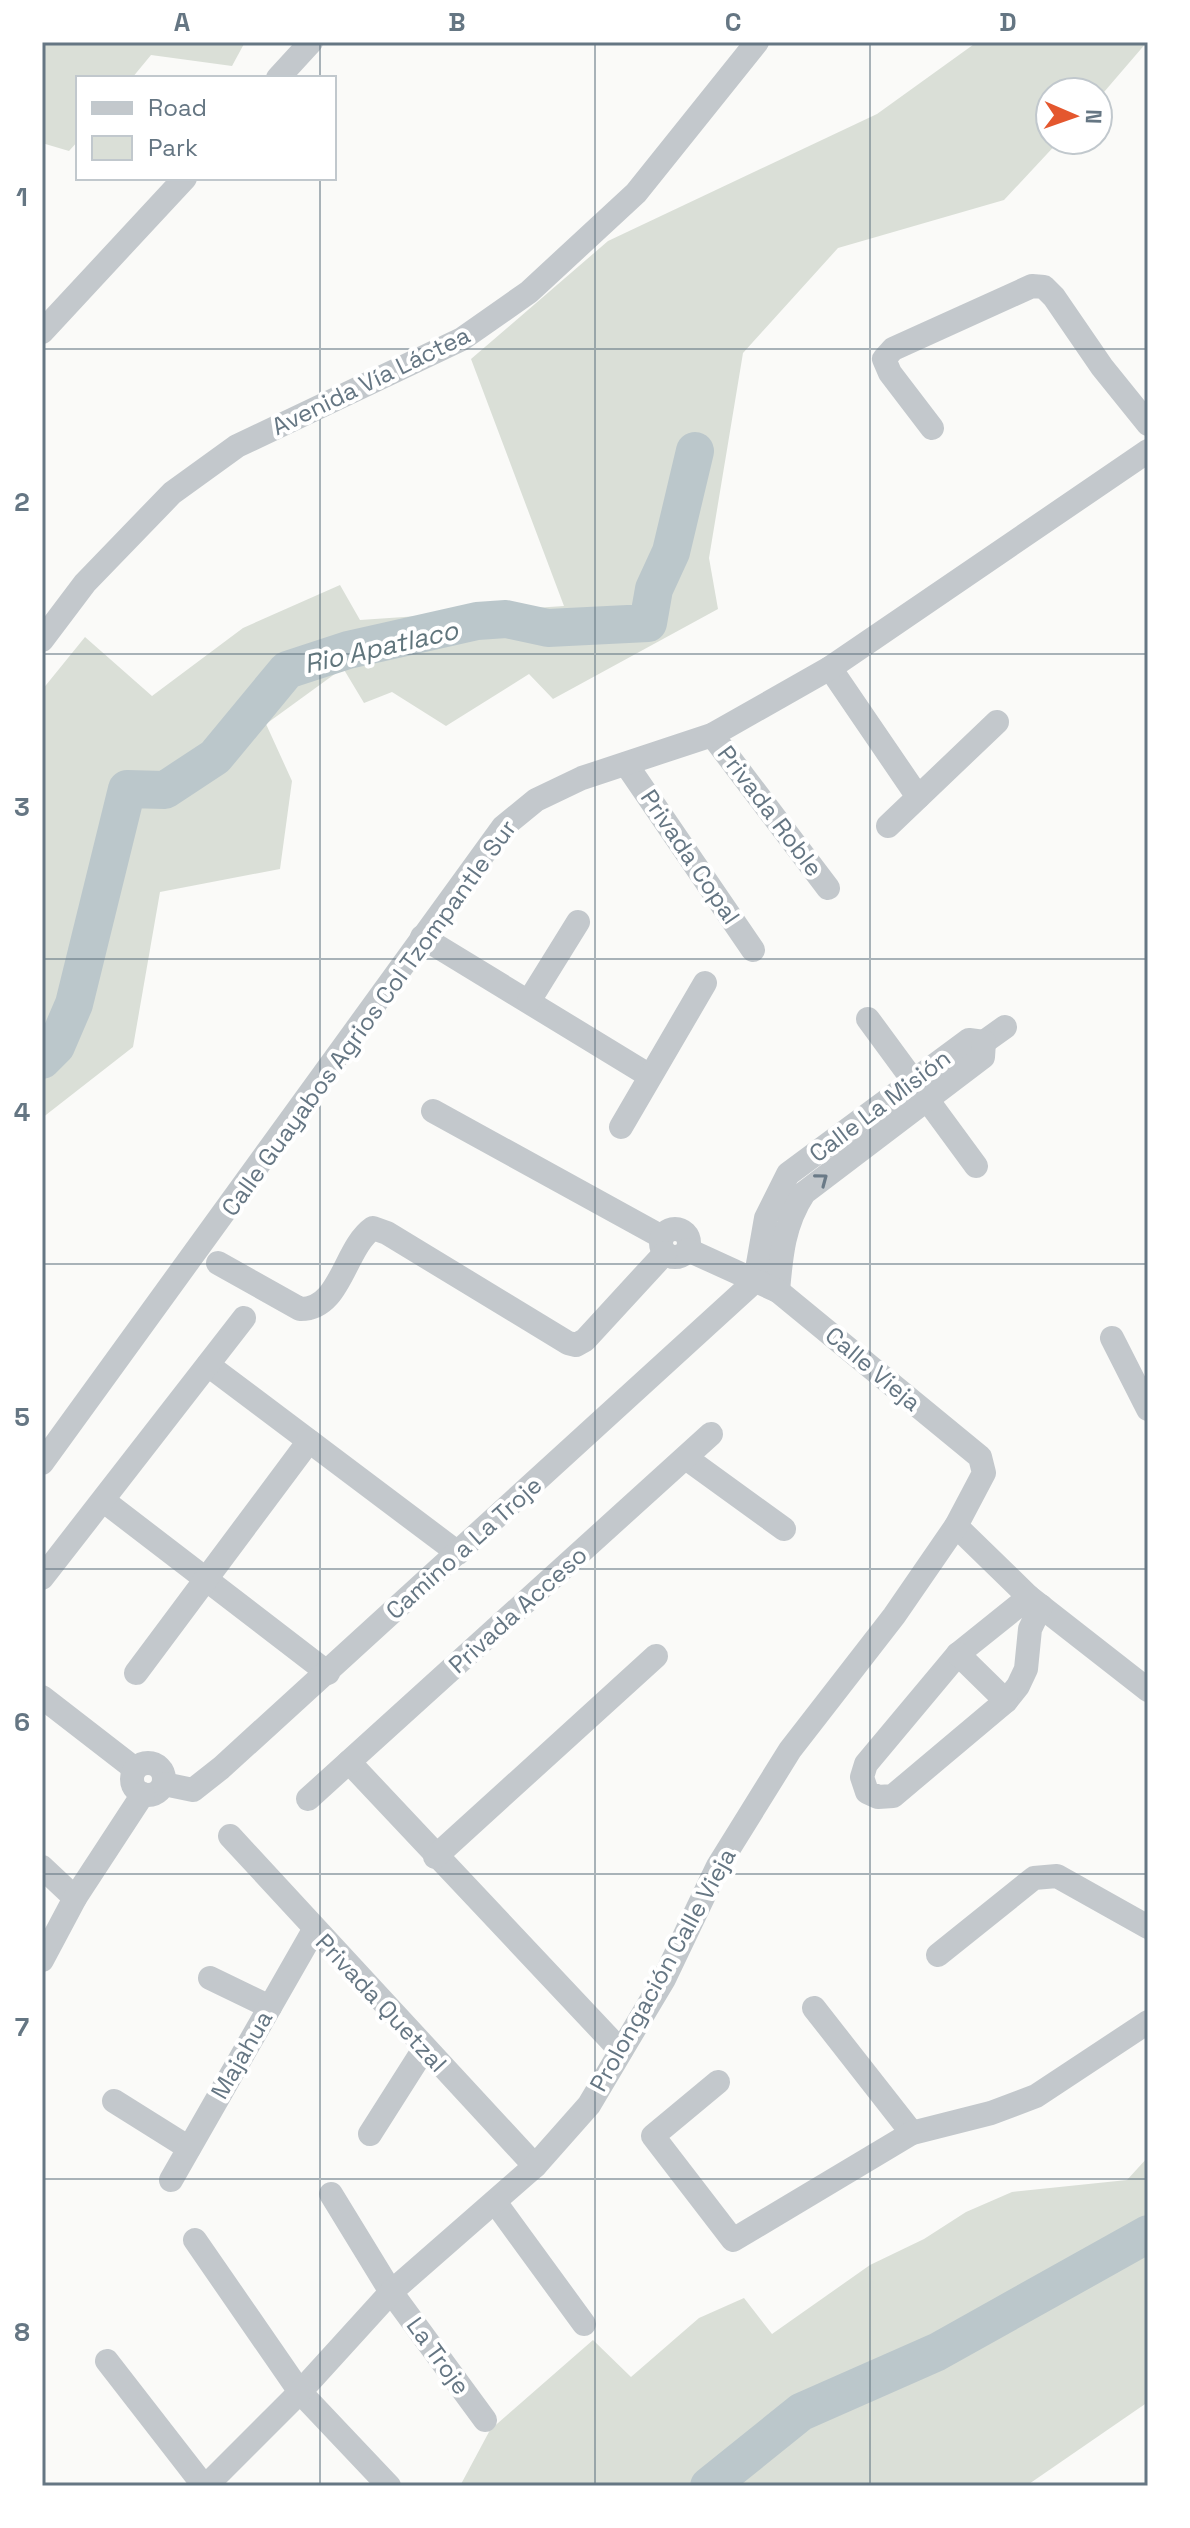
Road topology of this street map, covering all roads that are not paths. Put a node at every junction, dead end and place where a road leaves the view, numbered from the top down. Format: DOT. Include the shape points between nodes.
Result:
graph roads {
  1 [pos="311,42"];
  2 [pos="757,42"];
  3 [pos="280,76"];
  4 [pos="183,180"];
  5 [pos="42,332"];
  6 [pos="1148,424"];
  7 [pos="932,428"];
  8 [pos="1148,451"];
  9 [pos="42,640"];
  10 [pos="830,668"];
  11 [pos="997,722"];
  12 [pos="712,735"];
  13 [pos="626,764"];
  14 [pos="918,797"];
  15 [pos="888,826"];
  16 [pos="828,888"];
  17 [pos="578,922"];
  18 [pos="422,937"];
  19 [pos="753,950"];
  20 [pos="705,983"];
  21 [pos="529,1001"];
  22 [pos="868,1019"];
  23 [pos="1005,1027"];
  24 [pos="650,1076"];
  25 [pos="921,1091"];
  26 [pos="433,1111"];
  27 [pos="621,1127"];
  28 [pos="976,1166"];
  29 [pos="782,1206"];
  30 [pos="672,1247"];
  31 [pos="218,1263"];
  32 [pos="755,1281"];
  33 [pos="778,1291"];
  34 [pos="244,1318"];
  35 [pos="1112,1338"];
  36 [pos="208,1365"];
  37 [pos="1148,1409"];
  38 [pos="711,1434"];
  39 [pos="309,1441"];
  40 [pos="686,1458"];
  41 [pos="42,1463"];
  42 [pos="984,1466"];
  43 [pos="104,1501"];
  44 [pos="956,1526"];
  45 [pos="784,1529"];
  46 [pos="458,1553"];
  47 [pos="42,1578"];
  48 [pos="205,1579"];
  49 [pos="1035,1602"];
  50 [pos="958,1654"];
  51 [pos="656,1656"];
  52 [pos="136,1673"];
  53 [pos="328,1673"];
  54 [pos="1148,1690"];
  55 [pos="42,1697"];
  56 [pos="1006,1701"];
  57 [pos="349,1762"];
  58 [pos="153,1789"];
  59 [pos="308,1799"];
  60 [pos="230,1836"];
  61 [pos="435,1857"];
  62 [pos="42,1867"];
  63 [pos="75,1898"];
  64 [pos="1148,1927"];
  65 [pos="314,1930"];
  66 [pos="938,1955"];
  67 [pos="42,1960"];
  68 [pos="210,1978"];
  69 [pos="270,2007"];
  70 [pos="814,2008"];
  71 [pos="1148,2022"];
  72 [pos="424,2049"];
  73 [pos="621,2051"];
  74 [pos="718,2082"];
  75 [pos="114,2101"];
  76 [pos="912,2133"];
  77 [pos="370,2134"];
  78 [pos="189,2148"];
  79 [pos="535,2166"];
  80 [pos="171,2180"];
  81 [pos="331,2194"];
  82 [pos="495,2202"];
  83 [pos="195,2240"];
  84 [pos="391,2292"];
  85 [pos="584,2324"];
  86 [pos="107,2361"];
  87 [pos="300,2392"];
  88 [pos="485,2420"];
  89 [pos="205,2486"];
  90 [pos="389,2486"];
  1 -- 3 [label="street"];
  2 -- 9 [label="street, Avenida Vía Láctea" via="636,193 529,292 462,339 237,446 172,493 85,583"];
  4 -- 5 [label="street"];
  6 -- 7 [label="street" via="1054,297 1044,287 1032,286 893,349 884,359"];
  8 -- 10 [label="street, Calle Guayabos Agrios Col Tzompantle Sur"];
  10 -- 12 [label="street, Calle Guayabos Agrios Col Tzompantle Sur"];
  10 -- 14 [label="street"];
  11 -- 14 [label="street"];
  12 -- 13 [label="street, Calle Guayabos Agrios Col Tzompantle Sur"];
  12 -- 16 [label="street, Privada Roble"];
  13 -- 18 [label="street, Calle Guayabos Agrios Col Tzompantle Sur" via="536,800 503,827"];
  13 -- 19 [label="street, Privada Copal"];
  14 -- 15 [label="street"];
  17 -- 21 [label="street"];
  18 -- 21 [label="street"];
  18 -- 41 [label="street, Calle Guayabos Agrios Col Tzompantle Sur"];
  20 -- 24 [label="street"];
  21 -- 24 [label="street"];
  22 -- 25 [label="street"];
  23 -- 25 [label="street, Calle La Misión" via="984,1042 983,1057"];
  24 -- 27 [label="street"];
  25 -- 28 [label="street"];
  25 -- 29 [label="street, Calle La Misión" via="804,1193"];
  26 -- 30 [label="street, Calle Vieja"];
  29 -- 32 [label="street, Calle La Misión" via="766,1218"];
  29 -- 33 [label="street"];
  30 -- 31 [label="street" via="576,1345 373,1228 362,1236 324,1302 312,1309 300,1309"];
  30 -- 32 [label="street, Calle Vieja"];
  32 -- 33 [label="street, Calle Vieja"];
  32 -- 46 [label="street, Camino a La Troje"];
  33 -- 42 [label="street, Calle Vieja" via="980,1457"];
  34 -- 36 [label="street"];
  35 -- 37 [label="street"];
  36 -- 39 [label="street"];
  36 -- 43 [label="street"];
  38 -- 40 [label="street, Privada Acceso"];
  39 -- 46 [label="street"];
  39 -- 48 [label="street"];
  40 -- 45 [label="street"];
  40 -- 57 [label="street, Privada Acceso"];
  42 -- 44 [label="street, Prolongación Calle Vieja"];
  43 -- 47 [label="street"];
  43 -- 48 [label="street"];
  44 -- 49 [label="street"];
  44 -- 73 [label="street, Prolongación Calle Vieja" via="790,1750 718,1866 664,1979"];
  46 -- 53 [label="street, Camino a La Troje"];
  48 -- 52 [label="street"];
  48 -- 53 [label="street"];
  49 -- 50 [label="street"];
  49 -- 54 [label="street"];
  49 -- 56 [label="street" via="1026,1669"];
  50 -- 56 [label="street"];
  50 -- 56 [label="street" via="866,1764 862,1777 867,1792 893,1796"];
  51 -- 61 [label="street"];
  53 -- 58 [label="street, Camino a La Troje" via="193,1790"];
  55 -- 58 [label="street" via="135,1769 135,1788"];
  57 -- 59 [label="street, Privada Acceso"];
  57 -- 61 [label="street"];
  58 -- 63 [label="street"];
  60 -- 65 [label="street, Privada Quetzal"];
  61 -- 73 [label="street"];
  62 -- 63 [label="street"];
  63 -- 67 [label="street"];
  64 -- 66 [label="street" via="1057,1876 1044,1874"];
  65 -- 69 [label="street, Majahua"];
  65 -- 72 [label="street, Privada Quetzal"];
  68 -- 69 [label="street"];
  69 -- 78 [label="street, Majahua"];
  70 -- 76 [label="street"];
  71 -- 76 [label="street" via="1036,2096"];
  72 -- 77 [label="street"];
  72 -- 79 [label="street, Privada Quetzal"];
  73 -- 79 [label="street, Prolongación Calle Vieja" via="589,2105"];
  74 -- 76 [label="street" via="653,2136 733,2240"];
  75 -- 78 [label="street"];
  78 -- 80 [label="street, Majahua"];
  79 -- 82 [label="street, Prolongación Calle Vieja"];
  81 -- 84 [label="street, La Troje"];
  82 -- 84 [label="street, Prolongación Calle Vieja"];
  82 -- 85 [label="street"];
  83 -- 87 [label="street"];
  84 -- 87 [label="street, Prolongación Calle Vieja"];
  84 -- 88 [label="street, La Troje"];
  86 -- 89 [label="street"];
  87 -- 89 [label="street, Prolongación Calle Vieja"];
  87 -- 90 [label="street"];
}
